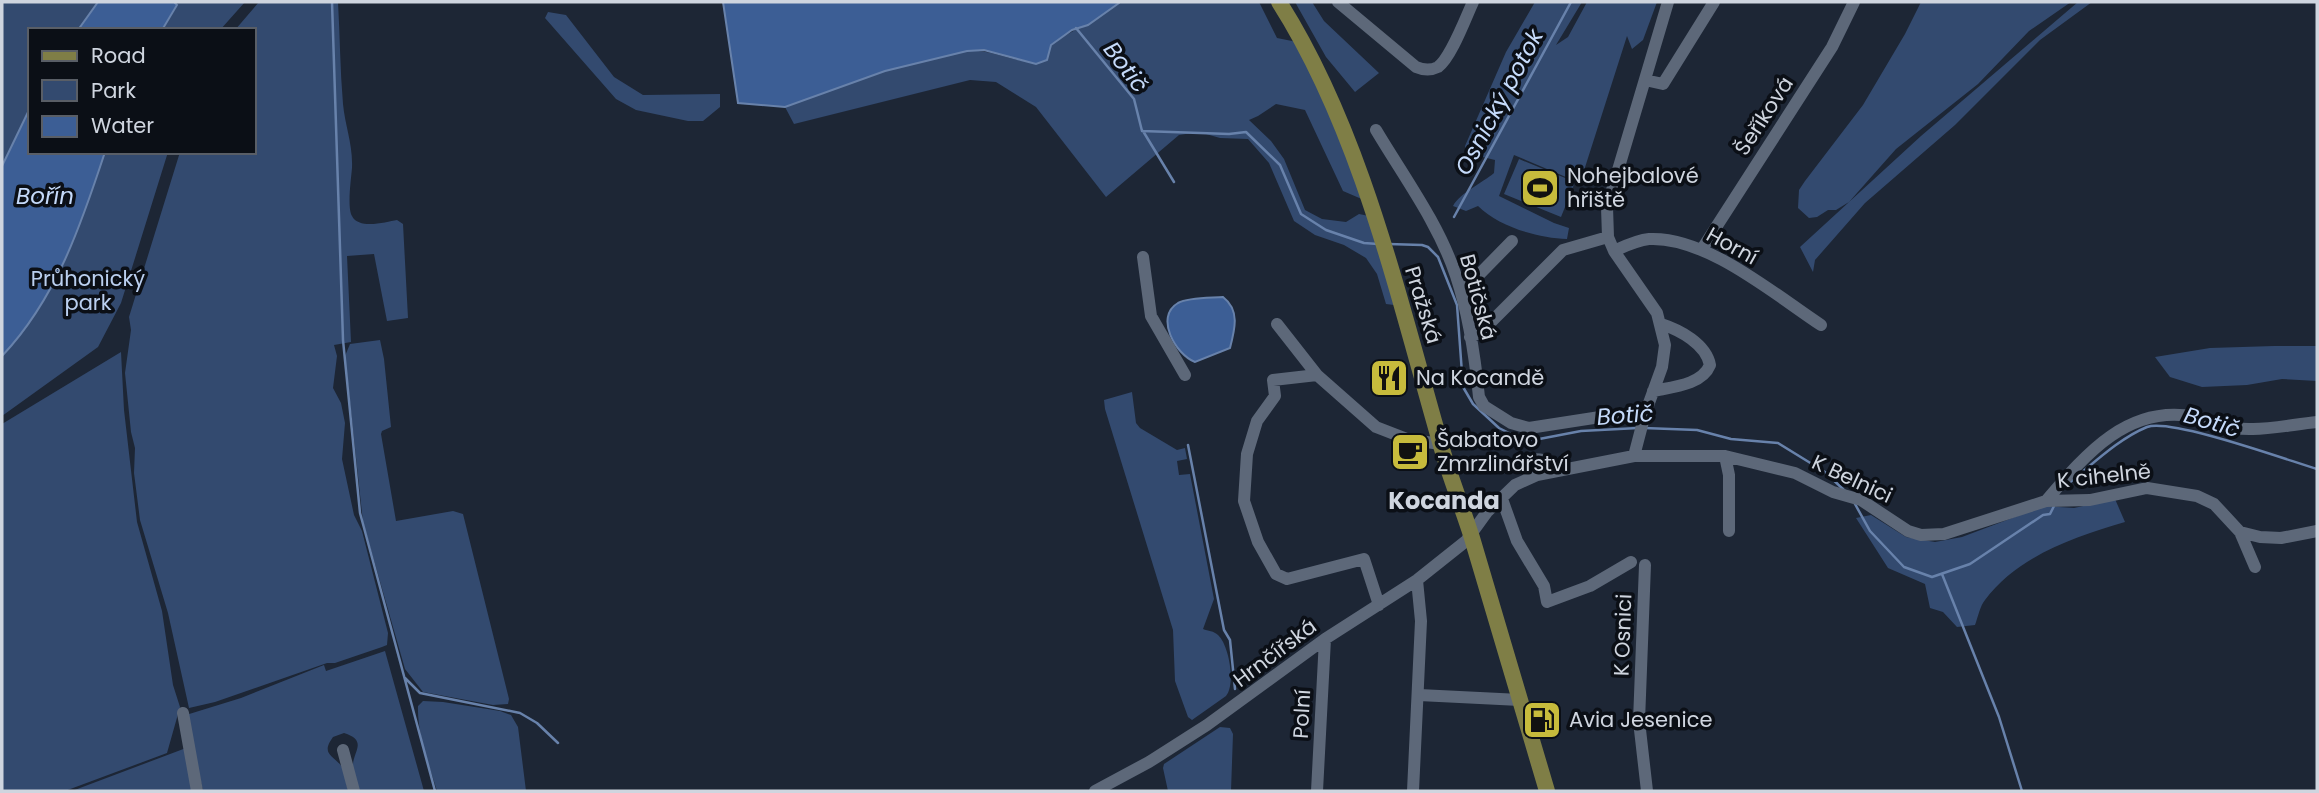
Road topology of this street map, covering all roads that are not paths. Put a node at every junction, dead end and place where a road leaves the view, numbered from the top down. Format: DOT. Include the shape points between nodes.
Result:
graph roads {
  1 [pos="1279,2"];
  2 [pos="1473,2"];
  3 [pos="1660,2"];
  4 [pos="1668,2"];
  5 [pos="1714,2"];
  6 [pos="1854,2"];
  7 [pos="1341,3"];
  8 [pos="1658,32"];
  9 [pos="1644,80"];
  10 [pos="1376,130"];
  11 [pos="1608,237"];
  12 [pos="1512,241"];
  13 [pos="1702,249"];
  14 [pos="1614,251"];
  15 [pos="1143,257"];
  16 [pos="1461,293"];
  17 [pos="1277,324"];
  18 [pos="1661,324"];
  19 [pos="1821,325"];
  20 [pos="1470,337"];
  21 [pos="1185,374"];
  22 [pos="1317,376"];
  23 [pos="1653,391"];
  24 [pos="1644,419"];
  25 [pos="2317,422"];
  26 [pos="1440,444"];
  27 [pos="1634,456"];
  28 [pos="1724,456"];
  29 [pos="1558,470"];
  30 [pos="1530,478"];
  31 [pos="1502,499"];
  32 [pos="2052,501"];
  33 [pos="1729,531"];
  34 [pos="2317,531"];
  35 [pos="2240,532"];
  36 [pos="1471,536"];
  37 [pos="1631,562"];
  38 [pos="1645,565"];
  39 [pos="2255,568"];
  40 [pos="1417,580"];
  41 [pos="1380,605"];
  42 [pos="1325,639"];
  43 [pos="1419,695"];
  44 [pos="1520,699"];
  45 [pos="183,713"];
  46 [pos="343,750"];
  47 [pos="197,791"];
  48 [pos="354,791"];
  49 [pos="1095,791"];
  50 [pos="1317,791"];
  51 [pos="1413,791"];
  52 [pos="1547,791"];
  53 [pos="1647,791"];
  1 -- 26 [label="main road, Pražská" via="1346,139 1383,245"];
  2 -- 7 [label="street" via="1445,60 1430,70 1416,67"];
  3 -- 8 [label="street"];
  4 -- 8 [label="street"];
  5 -- 9 [label="street" via="1663,84"];
  6 -- 13 [label="street, Šeříková" via="1832,47"];
  8 -- 9 [label="street"];
  9 -- 11 [label="street" via="1607,207"];
  10 -- 16 [label="street, Botičská" via="1437,232"];
  11 -- 14 [label="street"];
  11 -- 20 [label="street" via="1563,250 1481,332"];
  12 -- 16 [label="street"];
  13 -- 14 [label="street, Horní" via="1652,239"];
  13 -- 19 [label="street, Horní"];
  14 -- 18 [label="street"];
  15 -- 21 [label="street" via="1150,316"];
  16 -- 20 [label="street, Botičská"];
  17 -- 22 [label="street"];
  18 -- 23 [label="street" via="1664,356"];
  18 -- 23 [label="street" via="1696,344 1710,365 1700,378"];
  20 -- 24 [label="street, Botičská" via="1480,402 1518,426 1540,428 1592,418"];
  22 -- 26 [label="street" via="1376,427 1407,439"];
  22 -- 41 [label="street" via="1273,380 1275,396 1257,421 1247,454 1244,500 1258,542 1276,574 1287,579 1364,559"];
  23 -- 24 [label="street"];
  24 -- 27 [label="street"];
  25 -- 32 [label="street" via="2253,429 2224,426 2196,416 2141,420 2123,426 2072,469"];
  26 -- 36 [label="main road, Pražská"];
  27 -- 28 [label="street, K Belnici"];
  27 -- 29 [label="street, K Belnici"];
  28 -- 32 [label="street, K Belnici" via="1796,473 1833,492 1861,499 1921,535 1944,534"];
  28 -- 33 [label="street" via="1729,475"];
  29 -- 30 [label="street, K Belnici"];
  29 -- 30 [label="street" via="1539,458 1525,460"];
  30 -- 31 [label="street, Hrnčířská"];
  31 -- 36 [label="street, Hrnčířská"];
  31 -- 37 [label="street" via="1517,541 1544,586 1547,602 1590,586"];
  32 -- 35 [label="street, K cihelně" via="2090,500 2147,488 2169,490 2214,505"];
  34 -- 35 [label="street" via="2281,538"];
  35 -- 39 [label="street"];
  36 -- 40 [label="street, Hrnčířská"];
  36 -- 44 [label="main road, Pražská"];
  38 -- 53 [label="street, K Osnici" via="1639,721"];
  40 -- 41 [label="street, Hrnčířská"];
  40 -- 43 [label="street"];
  41 -- 42 [label="street, Hrnčířská"];
  42 -- 49 [label="street, Hrnčířská" via="1207,725"];
  42 -- 50 [label="street, Polní"];
  43 -- 44 [label="street"];
  43 -- 51 [label="street"];
  44 -- 52 [label="main road, Pražská"];
  45 -- 47 [label="street"];
  46 -- 48 [label="street"];
}
